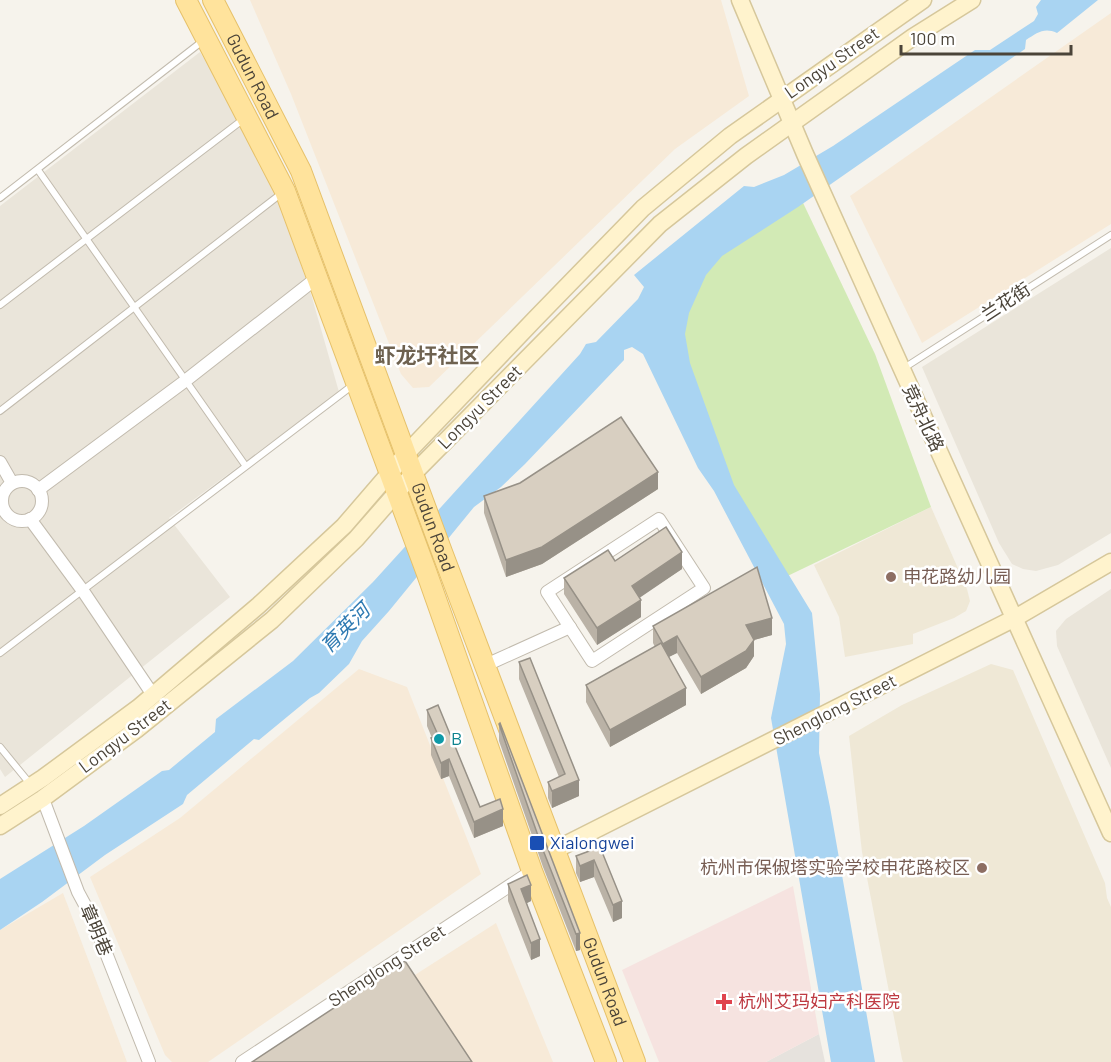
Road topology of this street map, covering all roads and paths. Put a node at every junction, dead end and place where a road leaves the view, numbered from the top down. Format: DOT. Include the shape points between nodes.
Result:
graph roads {
  1 [pos="186,0"];
  2 [pos="213,0"];
  3 [pos="740,0"];
  4 [pos="923,0"];
  5 [pos="972,0"];
  6 [pos="207,38"];
  7 [pos="781,99"];
  8 [pos="246,117"];
  9 [pos="793,123"];
  10 [pos="38,170"];
  11 [pos="285,191"];
  12 [pos="0,198"];
  13 [pos="1111,235"];
  14 [pos="86,240"];
  15 [pos="318,277"];
  16 [pos="0,305"];
  17 [pos="134,309"];
  18 [pos="901,370"];
  19 [pos="185,381"];
  20 [pos="357,382"];
  21 [pos="0,411"];
  22 [pos="406,454"];
  23 [pos="0,462"];
  24 [pos="245,465"];
  25 [pos="413,474"];
  26 [pos="389,475"];
  27 [pos="12,483"];
  28 [pos="38,490"];
  29 [pos="396,495"];
  30 [pos="3,517"];
  31 [pos="30,519"];
  32 [pos="1111,562"];
  33 [pos="83,591"];
  34 [pos="1015,618"];
  35 [pos="570,627"];
  36 [pos="0,653"];
  37 [pos="486,665"];
  38 [pos="153,695"];
  39 [pos="0,747"];
  40 [pos="32,786"];
  41 [pos="42,800"];
  42 [pos="0,806"];
  43 [pos="0,826"];
  44 [pos="1111,833"];
  45 [pos="555,850"];
  46 [pos="532,872"];
  47 [pos="149,1062"];
  48 [pos="242,1062"];
  49 [pos="606,1062"];
  50 [pos="635,1062"];
  1 -- 6 [label="main road, Gudun Road"];
  2 -- 22 [label="main road, Gudun Road" via="301,171"];
  3 -- 7 [label="street, 竞舟北路"];
  4 -- 7 [label="street, Longyu Street"];
  5 -- 9 [label="street, Longyu Street"];
  6 -- 8 [label="main road, Gudun Road"];
  6 -- 10 [label="lane"];
  7 -- 9 [label="street, 竞舟北路"];
  7 -- 22 [label="street, Longyu Street" via="644,208"];
  8 -- 11 [label="main road, Gudun Road"];
  8 -- 14 [label="lane"];
  9 -- 18 [label="street, 竞舟北路"];
  9 -- 25 [label="street, Longyu Street" via="660,224"];
  10 -- 12 [label="lane"];
  10 -- 14 [label="lane"];
  11 -- 15 [label="main road, Gudun Road"];
  11 -- 17 [label="lane"];
  13 -- 18 [label="lane, 兰花街"];
  14 -- 16 [label="lane"];
  14 -- 17 [label="lane"];
  15 -- 19 [label="street"];
  15 -- 20 [label="main road, Gudun Road"];
  17 -- 19 [label="lane"];
  17 -- 21 [label="lane"];
  18 -- 34 [label="street, 竞舟北路"];
  19 -- 24 [label="lane"];
  19 -- 28 [label="street"];
  20 -- 24 [label="lane"];
  20 -- 26 [label="main road, Gudun Road"];
  22 -- 25 [label="main road, Gudun Road"];
  22 -- 26 [label="street, Longyu Street"];
  23 -- 27 [label="street"];
  24 -- 33 [label="lane"];
  25 -- 29 [label="street, Longyu Street"];
  25 -- 37 [label="main road, Gudun Road"];
  26 -- 29 [label="main road, Gudun Road"];
  26 -- 38 [label="street, Longyu Street" via="344,526 268,597"];
  27 -- 28 [label="street" via="29,482"];
  27 -- 30 [label="street" via="2,497"];
  28 -- 31 [label="street" via="42,503"];
  29 -- 41 [label="street, Longyu Street" via="272,620"];
  29 -- 46 [label="main road, Gudun Road"];
  30 -- 31 [label="street"];
  31 -- 33 [label="street"];
  32 -- 34 [label="street, Shenglong Street"];
  33 -- 36 [label="lane"];
  33 -- 38 [label="street"];
  34 -- 44 [label="street, 竞舟北路"];
  34 -- 45 [label="street, Shenglong Street"];
  35 -- 35 [label="street" via="592,661 704,588 659,519 547,592"];
  35 -- 37 [label="street"];
  37 -- 45 [label="main road, Gudun Road"];
  38 -- 40 [label="street, Longyu Street"];
  39 -- 40 [label="lane"];
  40 -- 42 [label="street, Longyu Street"];
  41 -- 43 [label="street, Longyu Street"];
  41 -- 47 [label="street, 章明巷"];
  45 -- 50 [label="main road, Gudun Road"];
  46 -- 48 [label="street, Shenglong Street"];
  46 -- 49 [label="main road, Gudun Road"];
}
